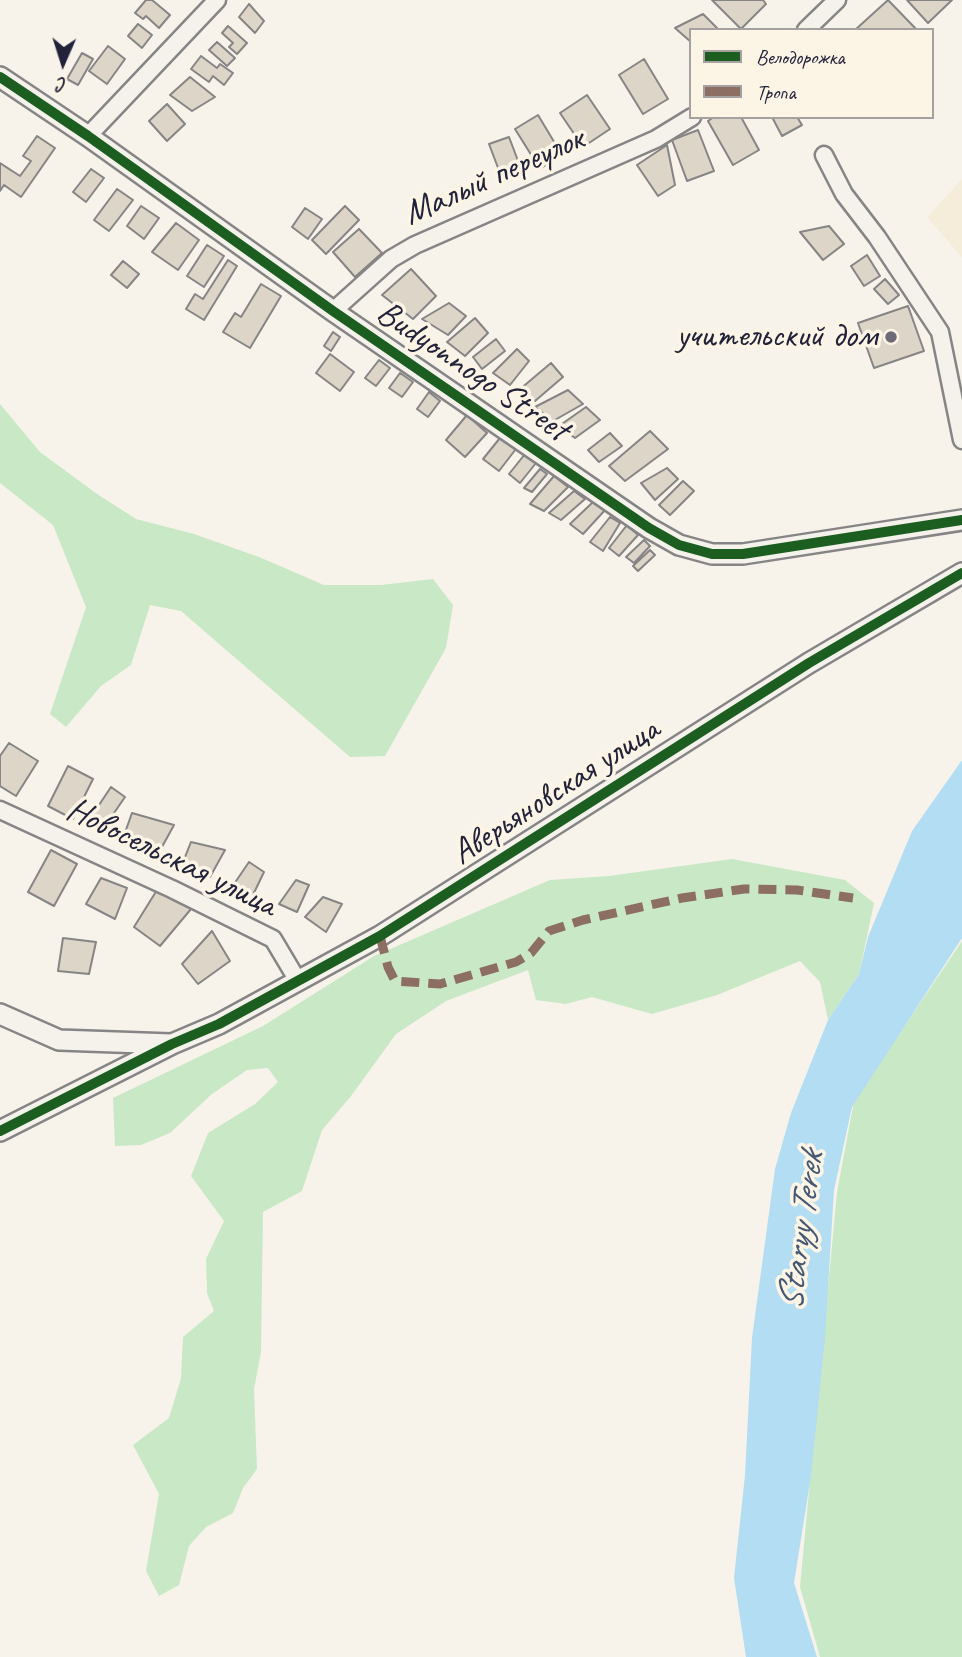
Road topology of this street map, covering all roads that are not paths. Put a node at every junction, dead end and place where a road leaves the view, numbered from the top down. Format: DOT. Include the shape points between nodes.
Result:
graph roads {
  1 [pos="216,0"];
  2 [pos="837,0"];
  3 [pos="808,28"];
  4 [pos="0,77"];
  5 [pos="689,119"];
  6 [pos="88,136"];
  7 [pos="824,155"];
  8 [pos="333,311"];
  9 [pos="962,440"];
  10 [pos="962,520"];
  11 [pos="962,573"];
  12 [pos="0,810"];
  13 [pos="298,981"];
  14 [pos="0,1014"];
  15 [pos="172,1044"];
  16 [pos="0,1131"];
  1 -- 6 [label="street"];
  2 -- 3 [label="street"];
  4 -- 6 [label="street, Budyonnogo Street"];
  5 -- 8 [label="street, Малый переулок" via="656,139 415,245 391,259"];
  6 -- 8 [label="street, Budyonnogo Street"];
  7 -- 9 [label="street" via="844,194 940,332"];
  8 -- 10 [label="street, Budyonnogo Street" via="679,545 712,554 743,554"];
  11 -- 13 [label="street, Аверьяновская улица" via="808,663 380,936"];
  12 -- 13 [label="street, Новосельская улица" via="273,939"];
  13 -- 15 [label="street, Аверьяновская улица"];
  14 -- 15 [label="street" via="59,1040"];
  15 -- 16 [label="street, Аверьяновская улица"];
}
